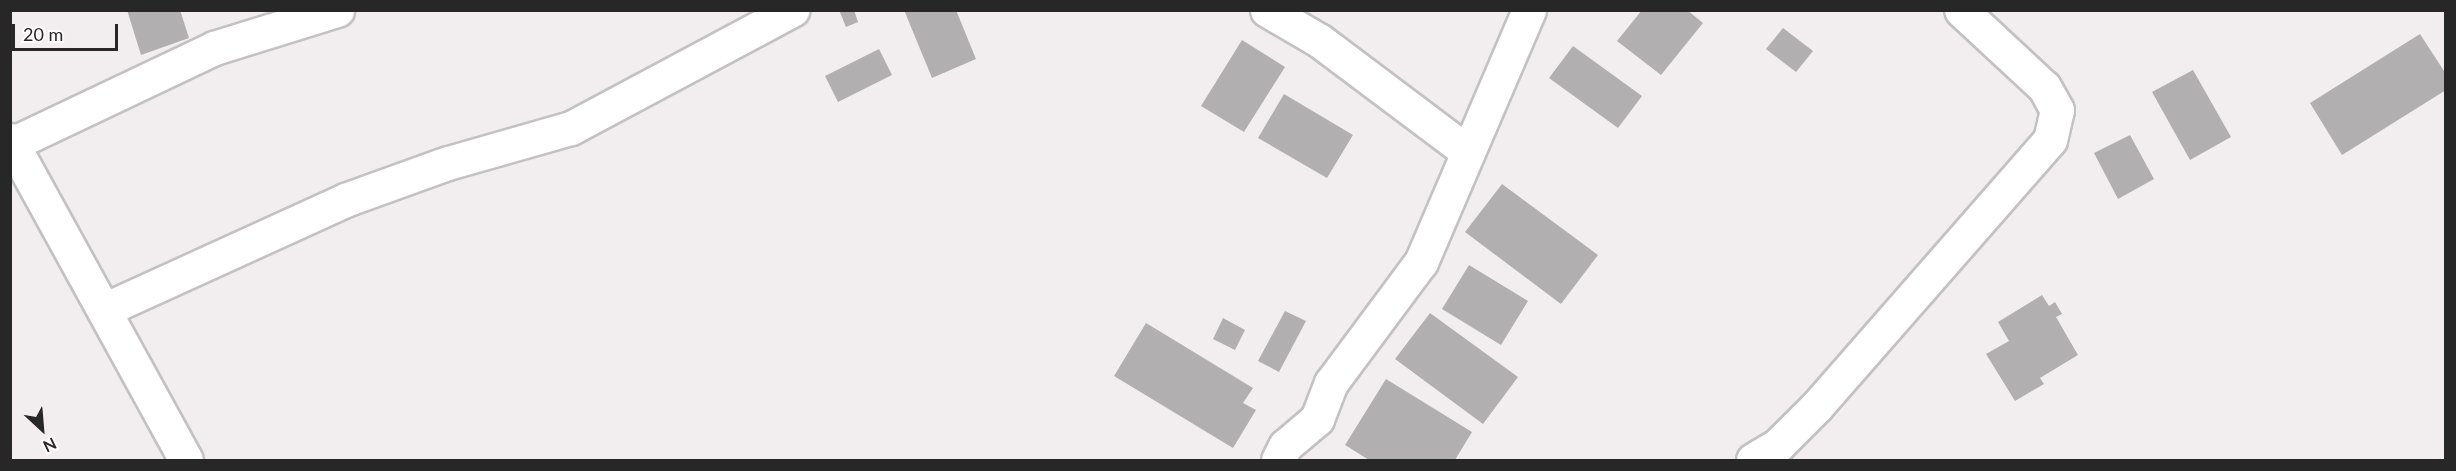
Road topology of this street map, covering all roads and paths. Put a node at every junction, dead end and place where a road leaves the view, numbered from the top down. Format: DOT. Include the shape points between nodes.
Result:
graph roads {
  1 [pos="337,10"];
  2 [pos="792,10"];
  3 [pos="1267,10"];
  4 [pos="1529,10"];
  5 [pos="1961,10"];
  6 [pos="11,142"];
  7 [pos="1468,152"];
  8 [pos="104,310"];
  9 [pos="186,460"];
  10 [pos="1278,460"];
  11 [pos="1753,460"];
  1 -- 6 [label="street" via="214,48"];
  2 -- 8 [label="street" via="571,128 448,163 345,200"];
  3 -- 7 [label="street" via="1320,41"];
  4 -- 7 [label="street"];
  5 -- 11 [label="street" via="2044,87 2057,110 2050,140 1817,406 1778,445"];
  6 -- 8 [label="street"];
  7 -- 10 [label="street" via="1421,262 1331,383 1317,419 1285,446"];
  8 -- 9 [label="street"];
}
